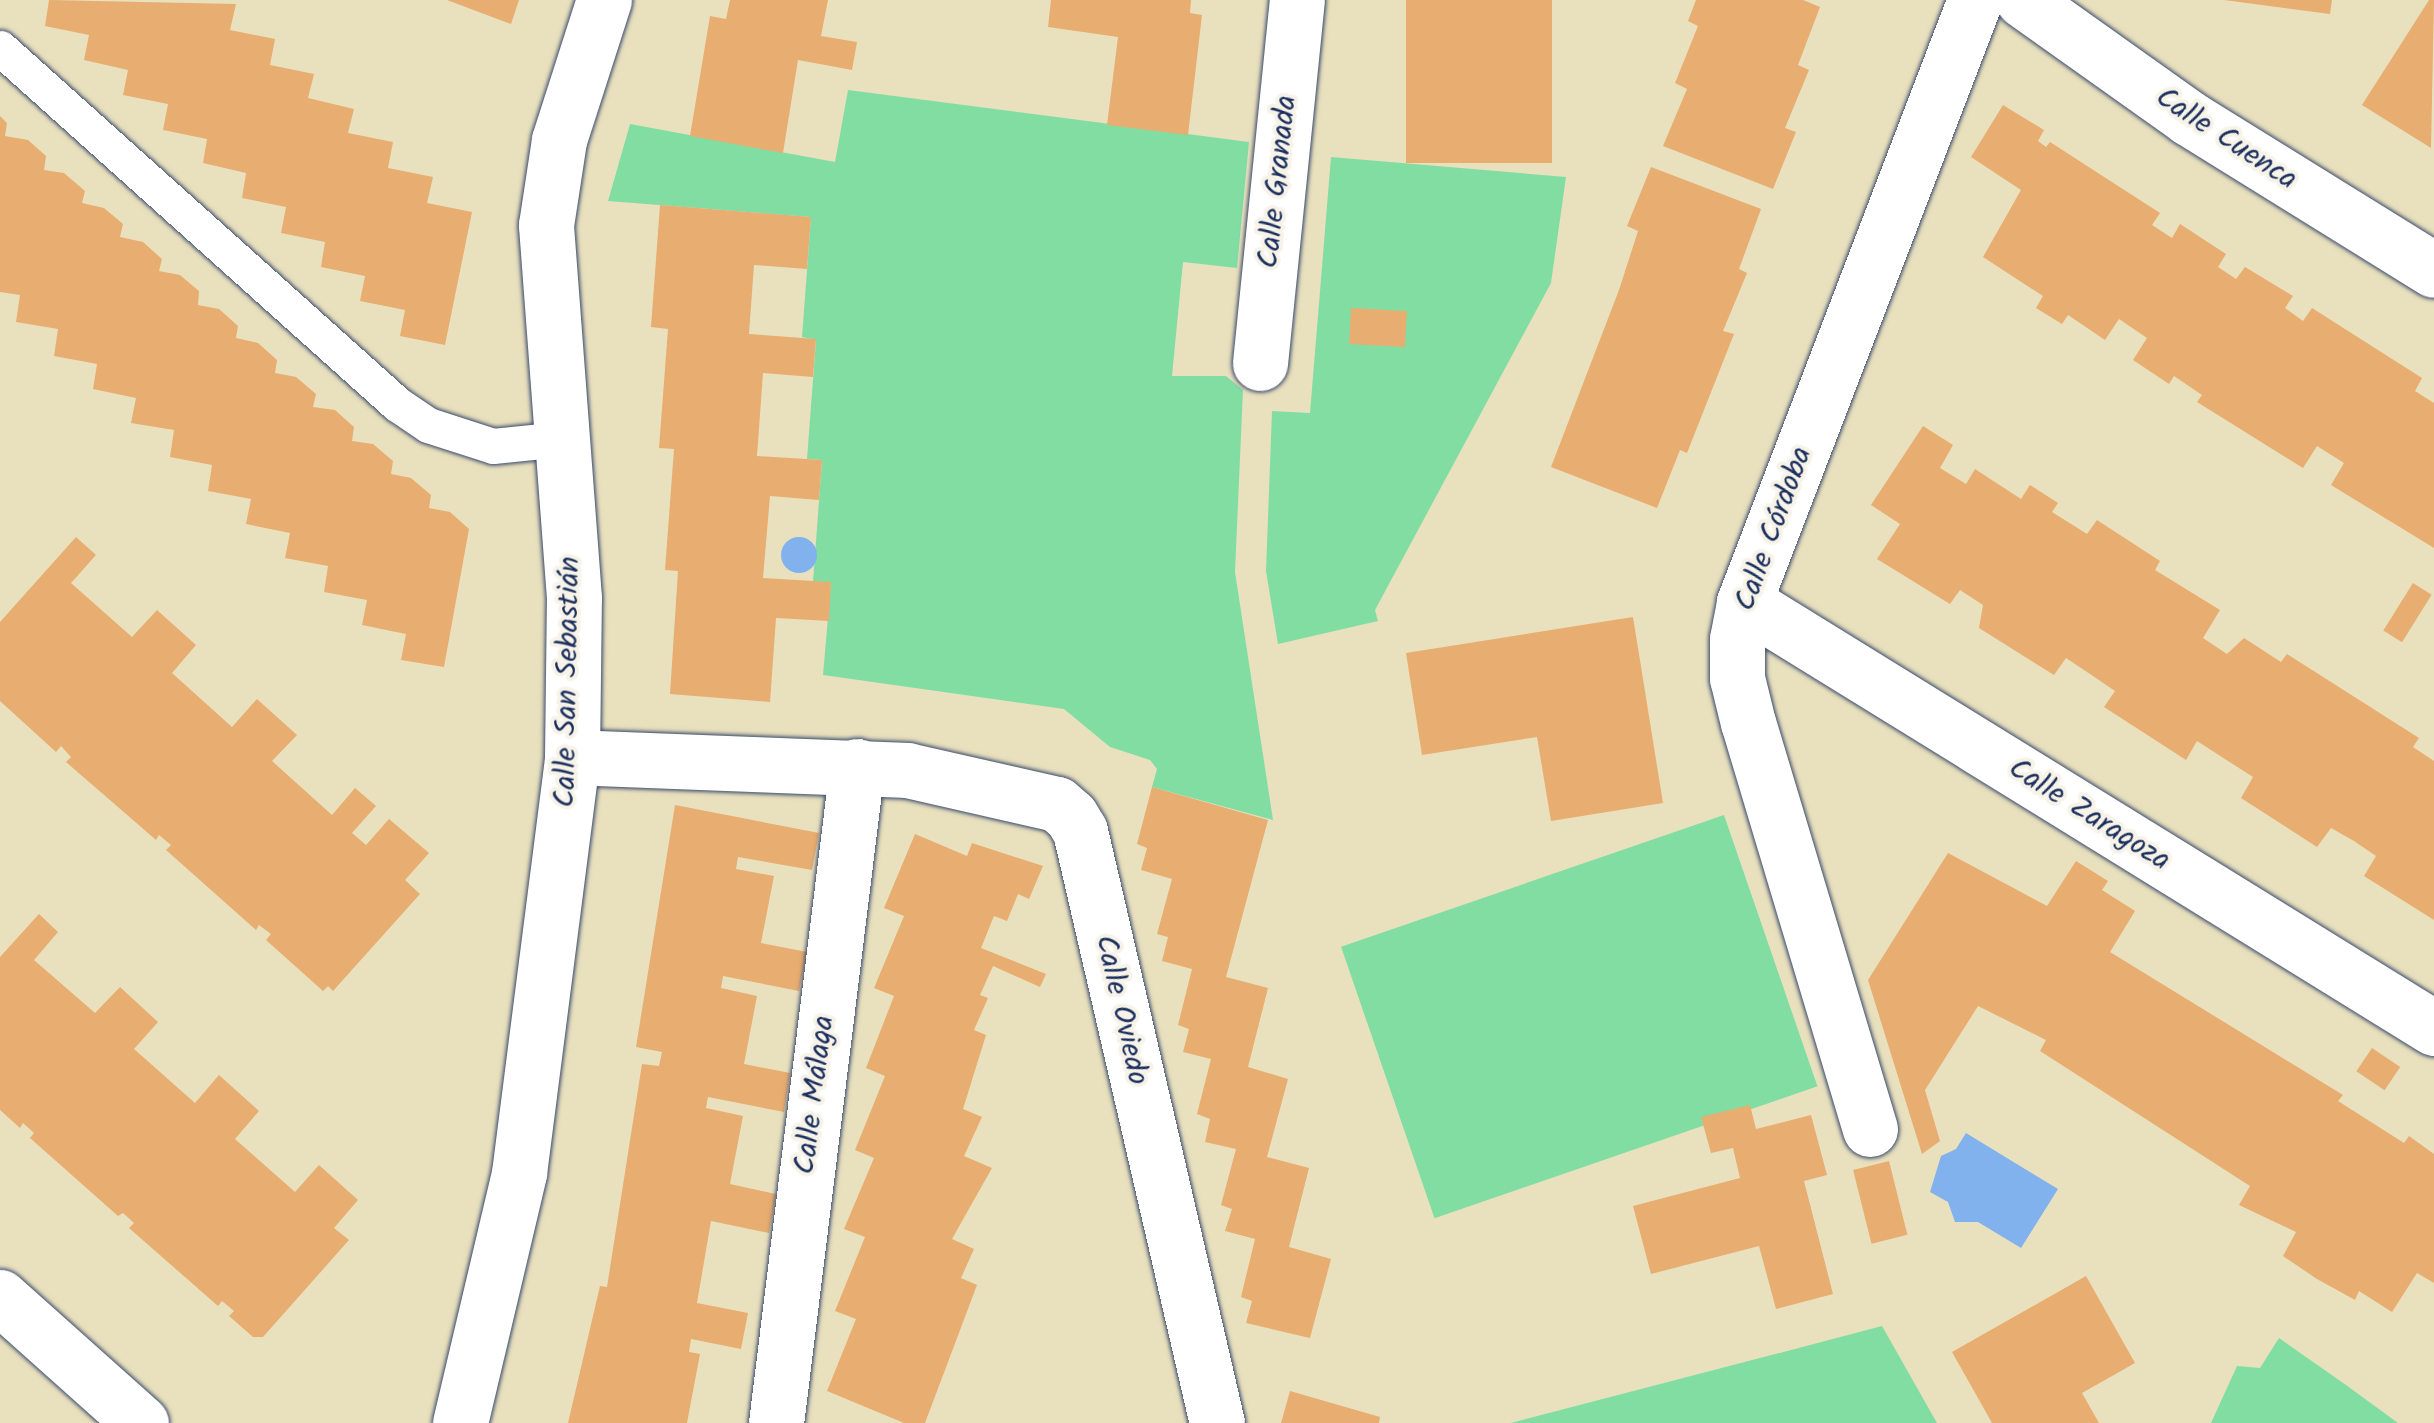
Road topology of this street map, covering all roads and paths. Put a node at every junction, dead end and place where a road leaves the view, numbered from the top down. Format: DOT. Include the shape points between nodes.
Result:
graph roads {
  1 [pos="604,0"];
  2 [pos="1297,0"];
  3 [pos="1975,0"];
  4 [pos="2023,0"];
  5 [pos="0,48"];
  6 [pos="2434,270"];
  7 [pos="1260,363"];
  8 [pos="562,439"];
  9 [pos="1744,602"];
  10 [pos="572,756"];
  11 [pos="857,766"];
  12 [pos="2434,1028"];
  13 [pos="1870,1129"];
  14 [pos="0,1297"];
  15 [pos="141,1423"];
  16 [pos="460,1423"];
  17 [pos="776,1423"];
  18 [pos="1217,1423"];
  1 -- 8 [label="street, Calle San Sebastián" via="549,178 546,225"];
  2 -- 7 [label="street, Calle Granada"];
  3 -- 9 [label="street, Calle Córdoba"];
  4 -- 6 [label="street, Calle Cuenca" via="2189,118"];
  5 -- 8 [label="lane" via="428,426 493,446"];
  8 -- 10 [label="street, Calle San Sebastián" via="574,598"];
  9 -- 12 [label="street, Calle Zaragoza"];
  9 -- 13 [label="street, Calle Córdoba" via="1737,678"];
  10 -- 11 [label="street, Calle Oviedo"];
  10 -- 16 [label="street, Calle San Sebastián" via="522,1153"];
  11 -- 17 [label="street, Calle Málaga"];
  11 -- 18 [label="street, Calle Oviedo" via="908,770 1057,804 1080,831"];
  14 -- 15 [label="street"];
}
